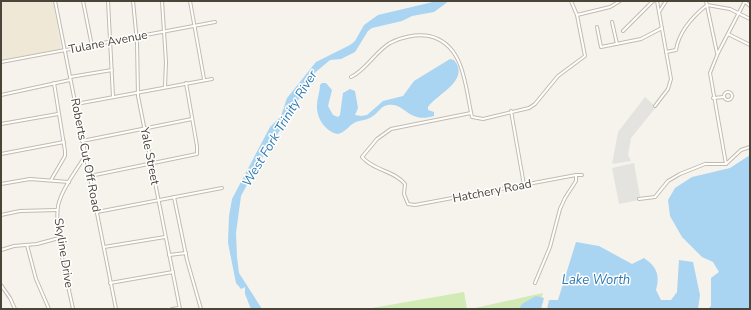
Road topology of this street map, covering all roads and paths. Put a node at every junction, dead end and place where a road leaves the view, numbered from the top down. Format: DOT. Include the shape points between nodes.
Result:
graph roads {
  1 [pos="55,1"];
  2 [pos="83,1"];
  3 [pos="108,1"];
  4 [pos="133,1"];
  5 [pos="162,1"];
  6 [pos="190,1"];
  7 [pos="571,1"];
  8 [pos="620,1"];
  9 [pos="653,1"];
  10 [pos="657,1"];
  11 [pos="666,1"];
  12 [pos="706,1"];
  13 [pos="744,1"];
  14 [pos="707,5"];
  15 [pos="750,6"];
  16 [pos="659,12"];
  17 [pos="739,13"];
  18 [pos="577,15"];
  19 [pos="750,19"];
  20 [pos="215,22"];
  21 [pos="612,22"];
  22 [pos="194,26"];
  23 [pos="597,27"];
  24 [pos="662,28"];
  25 [pos="623,31"];
  26 [pos="164,32"];
  27 [pos="728,34"];
  28 [pos="136,37"];
  29 [pos="111,42"];
  30 [pos="616,44"];
  31 [pos="750,45"];
  32 [pos="92,46"];
  33 [pos="65,50"];
  34 [pos="666,52"];
  35 [pos="718,53"];
  36 [pos="1,62"];
  37 [pos="112,70"];
  38 [pos="351,77"];
  39 [pos="70,78"];
  40 [pos="204,79"];
  41 [pos="212,79"];
  42 [pos="54,83"];
  43 [pos="186,83"];
  44 [pos="165,87"];
  45 [pos="137,92"];
  46 [pos="1,94"];
  47 [pos="112,97"];
  48 [pos="724,97"];
  49 [pos="714,98"];
  50 [pos="76,104"];
  51 [pos="655,106"];
  52 [pos="511,111"];
  53 [pos="471,113"];
  54 [pos="58,114"];
  55 [pos="192,119"];
  56 [pos="1,124"];
  57 [pos="144,128"];
  58 [pos="82,140"];
  59 [pos="64,142"];
  60 [pos="750,147"];
  61 [pos="1,154"];
  62 [pos="85,156"];
  63 [pos="151,164"];
  64 [pos="726,164"];
  65 [pos="576,175"];
  66 [pos="582,175"];
  67 [pos="90,176"];
  68 [pos="51,180"];
  69 [pos="70,182"];
  70 [pos="1,184"];
  71 [pos="524,185"];
  72 [pos="222,188"];
  73 [pos="174,197"];
  74 [pos="640,199"];
  75 [pos="159,200"];
  76 [pos="58,210"];
  77 [pos="97,212"];
  78 [pos="1,215"];
  79 [pos="166,236"];
  80 [pos="60,238"];
  81 [pos="27,246"];
  82 [pos="104,248"];
  83 [pos="1,250"];
  84 [pos="186,253"];
  85 [pos="169,255"];
  86 [pos="172,272"];
  87 [pos="535,283"];
  88 [pos="110,284"];
  89 [pos="2,288"];
  90 [pos="180,308"];
  91 [pos="15,309"];
  92 [pos="49,309"];
  93 [pos="73,309"];
  94 [pos="116,309"];
  95 [pos="172,309"];
  96 [pos="201,309"];
  1 -- 33 [label="street, Roberts Cut Off Road"];
  2 -- 32 [label="street"];
  3 -- 29 [label="street"];
  4 -- 28 [label="street, Yale Street"];
  5 -- 26 [label="street"];
  6 -- 22 [label="street"];
  7 -- 18 [label="street"];
  8 -- 18 [label="street" via="603,9"];
  9 -- 25 [label="street"];
  10 -- 16 [label="street"];
  11 -- 16 [label="street"];
  12 -- 14 [label="street"];
  13 -- 15 [label="street"];
  13 -- 17 [label="street"];
  14 -- 17 [label="street"];
  14 -- 34 [label="street" via="682,30 676,50"];
  14 -- 35 [label="street"];
  16 -- 24 [label="street"];
  17 -- 19 [label="street"];
  17 -- 27 [label="street"];
  18 -- 52 [label="street" via="585,56 558,76 535,104"];
  20 -- 22 [label="street, Tulane Avenue"];
  21 -- 30 [label="street"];
  22 -- 26 [label="street, Tulane Avenue"];
  22 -- 40 [label="street"];
  23 -- 30 [label="street" via="601,47"];
  24 -- 30 [label="street" via="641,39"];
  24 -- 34 [label="street"];
  26 -- 28 [label="street, Tulane Avenue"];
  26 -- 44 [label="street"];
  27 -- 31 [label="street"];
  27 -- 35 [label="street"];
  28 -- 29 [label="street, Tulane Avenue"];
  28 -- 45 [label="street, Yale Street"];
  29 -- 32 [label="street, Tulane Avenue"];
  29 -- 37 [label="street"];
  32 -- 33 [label="street, Tulane Avenue"];
  33 -- 36 [label="street, Tulane Avenue"];
  33 -- 39 [label="street, Roberts Cut Off Road"];
  34 -- 51 [label="street" via="671,79 668,88"];
  35 -- 49 [label="street" via="710,73"];
  37 -- 39 [label="street"];
  37 -- 47 [label="street"];
  38 -- 53 [label="street" via="394,41 416,36 437,38 452,50 459,61"];
  39 -- 42 [label="street"];
  39 -- 50 [label="street, Roberts Cut Off Road"];
  40 -- 41 [label="street"];
  40 -- 43 [label="street"];
  42 -- 46 [label="street"];
  42 -- 54 [label="street"];
  43 -- 44 [label="street"];
  43 -- 55 [label="street"];
  44 -- 45 [label="street"];
  45 -- 47 [label="street"];
  45 -- 57 [label="street, Yale Street"];
  47 -- 50 [label="street"];
  48 -- 48 [label="street" via="729,100 732,94 727,92"];
  48 -- 49 [label="street"];
  49 -- 64 [label="street"];
  50 -- 58 [label="street, Roberts Cut Off Road"];
  52 -- 53 [label="street" via="483,119 474,118"];
  52 -- 71 [label="street"];
  53 -- 71 [label="street, Hatchery Road" via="391,129 377,139 362,158 374,168 402,180 408,204 426,204"];
  54 -- 56 [label="street"];
  54 -- 59 [label="street"];
  55 -- 57 [label="street"];
  55 -- 63 [label="street" via="198,153"];
  57 -- 58 [label="street"];
  57 -- 63 [label="street, Yale Street"];
  58 -- 62 [label="street, Roberts Cut Off Road"];
  59 -- 61 [label="street"];
  59 -- 68 [label="street" via="65,156"];
  60 -- 64 [label="street" via="741,150"];
  62 -- 67 [label="street, Roberts Cut Off Road"];
  62 -- 69 [label="street, Skyline Drive"];
  63 -- 67 [label="street"];
  63 -- 75 [label="street, Yale Street"];
  64 -- 74 [label="street" via="712,163 690,169 672,178 655,197"];
  65 -- 66 [label="street, Hatchery Road"];
  65 -- 71 [label="street, Hatchery Road"];
  65 -- 87 [label="street" via="576,181 560,209 550,247"];
  67 -- 77 [label="street, Roberts Cut Off Road"];
  68 -- 69 [label="street"];
  68 -- 70 [label="street" via="30,179"];
  69 -- 76 [label="street, Skyline Drive" via="62,193"];
  72 -- 73 [label="street"];
  73 -- 75 [label="street"];
  73 -- 84 [label="street"];
  75 -- 77 [label="street"];
  75 -- 79 [label="street, Yale Street"];
  76 -- 78 [label="street"];
  76 -- 80 [label="street, Skyline Drive"];
  77 -- 82 [label="street, Roberts Cut Off Road"];
  79 -- 82 [label="street"];
  79 -- 85 [label="street, Yale Street"];
  80 -- 81 [label="street"];
  80 -- 93 [label="street, Skyline Drive"];
  81 -- 83 [label="street"];
  81 -- 92 [label="street" via="36,280"];
  82 -- 88 [label="street, Roberts Cut Off Road"];
  84 -- 85 [label="street"];
  84 -- 96 [label="street"];
  85 -- 86 [label="street, Yale Street"];
  86 -- 88 [label="street"];
  86 -- 90 [label="street, Yale Street"];
  88 -- 94 [label="street, Roberts Cut Off Road"];
  89 -- 91 [label="street"];
  90 -- 95 [label="street"];
}
